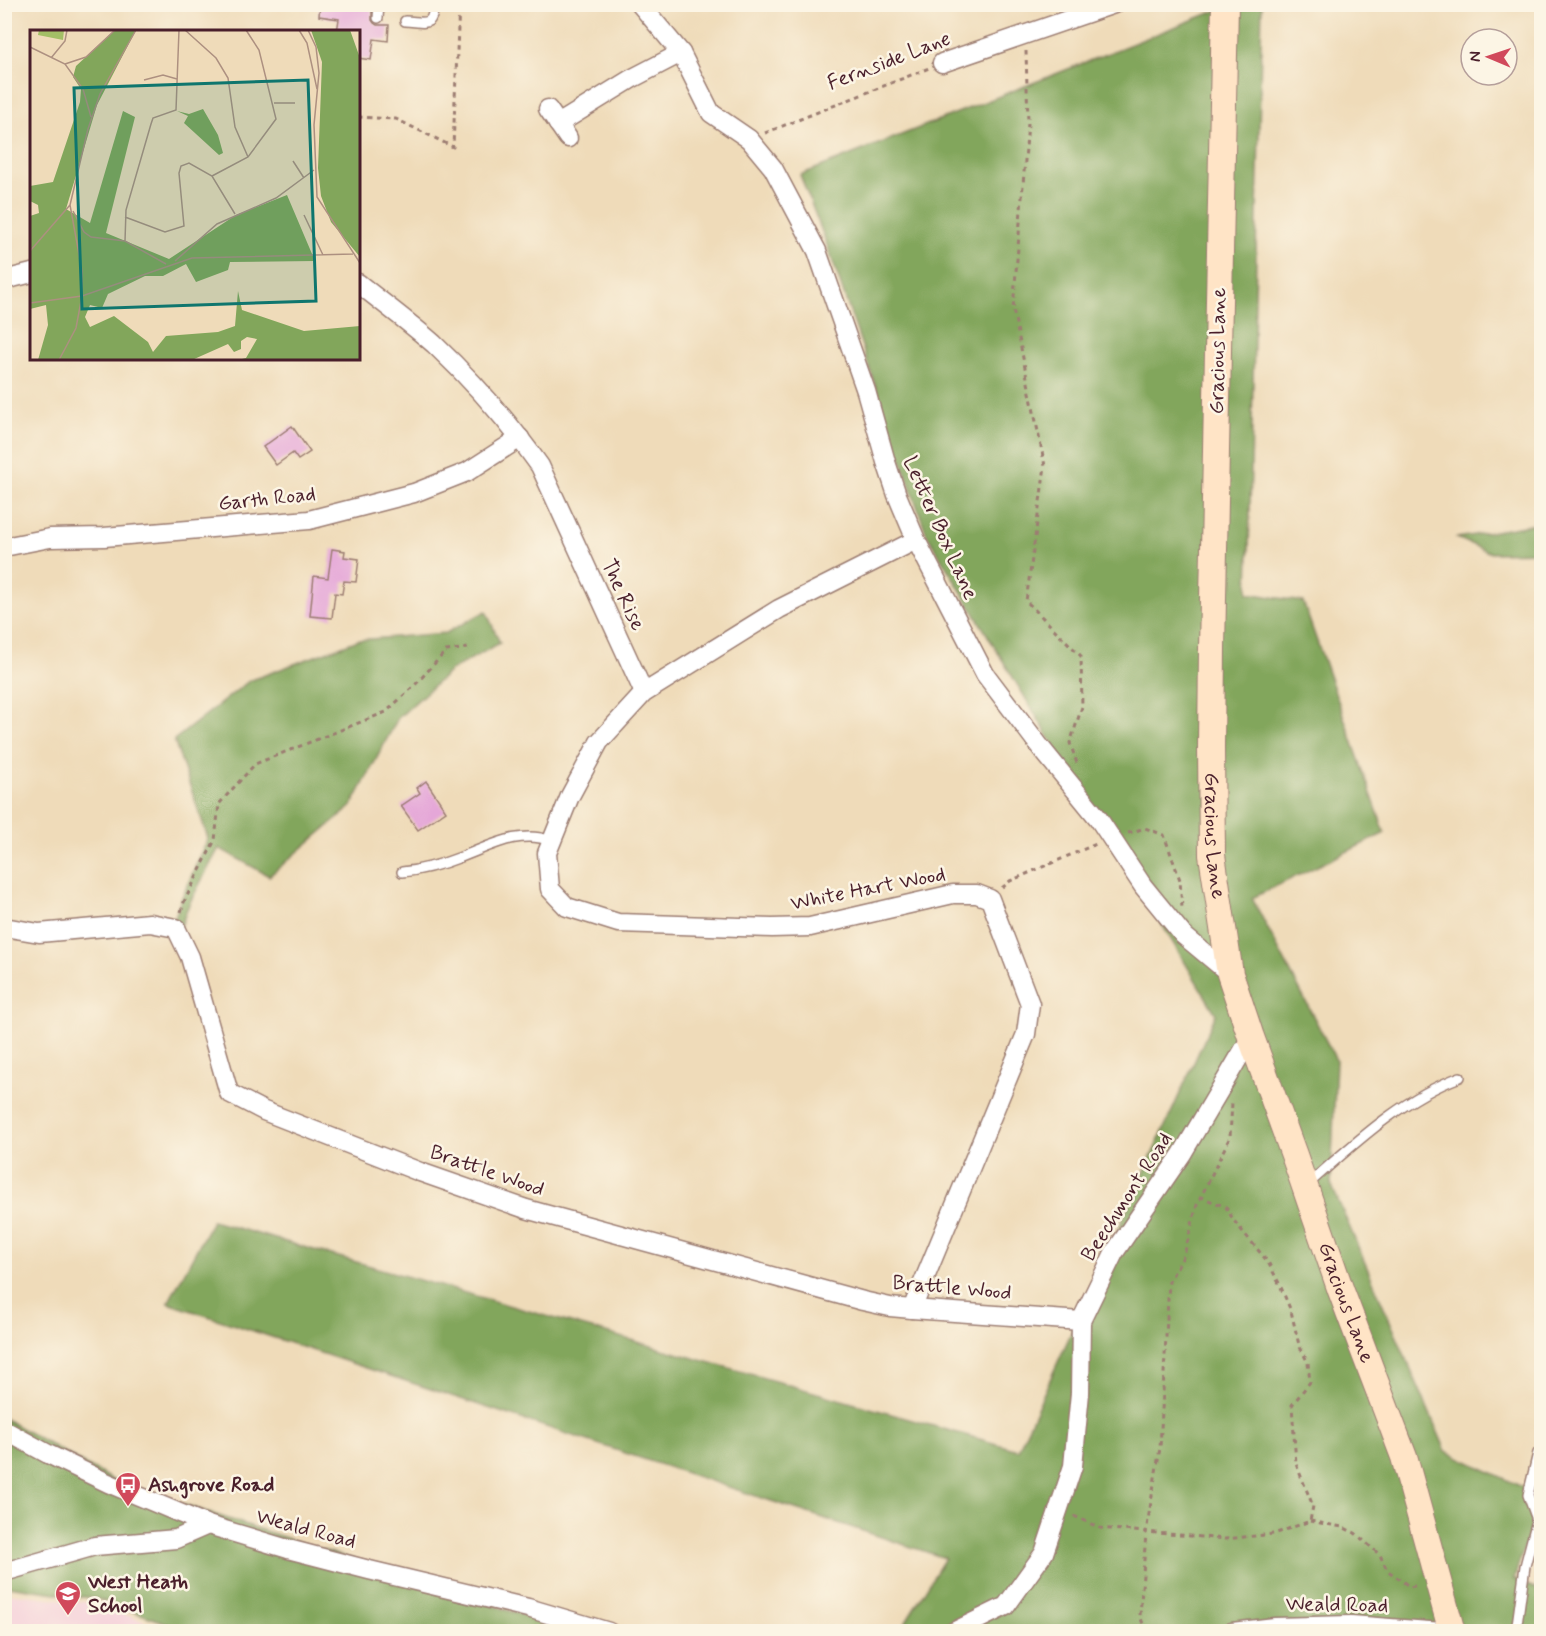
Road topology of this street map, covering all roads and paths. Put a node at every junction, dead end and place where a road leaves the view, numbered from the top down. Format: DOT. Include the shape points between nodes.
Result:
graph roads {
  1 [pos="379,4"];
  2 [pos="434,4"];
  3 [pos="459,4"];
  4 [pos="640,4"];
  5 [pos="1114,4"];
  6 [pos="1225,4"];
  7 [pos="378,18"];
  8 [pos="405,21"];
  9 [pos="1026,35"];
  10 [pos="681,53"];
  11 [pos="942,63"];
  12 [pos="548,109"];
  13 [pos="360,117"];
  14 [pos="749,139"];
  15 [pos="30,274"];
  16 [pos="4,280"];
  17 [pos="360,285"];
  18 [pos="520,438"];
  19 [pos="916,540"];
  20 [pos="4,546"];
  21 [pos="468,648"];
  22 [pos="644,693"];
  23 [pos="1080,773"];
  24 [pos="1111,837"];
  25 [pos="552,841"];
  26 [pos="402,872"];
  27 [pos="990,899"];
  28 [pos="4,927"];
  29 [pos="176,928"];
  30 [pos="1183,935"];
  31 [pos="1230,974"];
  32 [pos="1251,1036"];
  33 [pos="1460,1077"];
  34 [pos="1232,1096"];
  35 [pos="1305,1187"];
  36 [pos="1200,1197"];
  37 [pos="912,1309"];
  38 [pos="1081,1321"];
  39 [pos="4,1430"];
  40 [pos="1538,1453"];
  41 [pos="1059,1509"];
  42 [pos="1310,1521"];
  43 [pos="208,1525"];
  44 [pos="1146,1532"];
  45 [pos="4,1572"];
  46 [pos="1438,1581"];
  47 [pos="609,1632"];
  48 [pos="953,1632"];
  49 [pos="1146,1632"];
  50 [pos="1232,1632"];
  51 [pos="1442,1632"];
  52 [pos="1452,1632"];
  53 [pos="1516,1632"];
  1 -- 7 [label="lane"];
  2 -- 8 [label="lane" via="431,21"];
  3 -- 13 [label="path" via="453,147 396,119"];
  4 -- 10 [label="street, Letter Box Lane"];
  5 -- 9 [label="street, Fernside Lane"];
  6 -- 31 [label="street, Gracious Lane" via="1211,747 1212,855"];
  9 -- 11 [label="street, Fernside Lane"];
  9 -- 23 [label="path" via="1028,123 1013,309 1046,466 1026,601 1081,656 1083,707 1070,743"];
  10 -- 12 [label="street" via="631,79 563,131"];
  10 -- 14 [label="street, Letter Box Lane" via="711,112"];
  11 -- 14 [label="path, Fernside Lane"];
  14 -- 19 [label="street, Letter Box Lane" via="773,168 817,251 897,495"];
  15 -- 16 [label="street"];
  17 -- 18 [label="street, The Rise" via="434,345"];
  18 -- 20 [label="street, Garth Road" via="467,472 414,493 309,520 104,537 50,537"];
  18 -- 22 [label="street, The Rise" via="540,466"];
  19 -- 22 [label="street" via="779,609"];
  19 -- 24 [label="street, Letter Box Lane" via="985,674"];
  21 -- 29 [label="path" via="446,651 386,712 255,764 219,804 215,840 184,902"];
  22 -- 25 [label="street, White Hart Wood" via="599,742 570,796"];
  24 -- 27 [label="path" via="1010,881"];
  24 -- 30 [label="street, Letter Box Lane" via="1143,886"];
  24 -- 30 [label="path" via="1144,828 1164,835 1180,880"];
  25 -- 26 [label="lane" via="514,838 460,858"];
  25 -- 27 [label="street, White Hart Wood" via="547,852 550,889 567,907 618,922 810,927 953,894 976,894"];
  27 -- 37 [label="street" via="1030,1004 1026,1034"];
  28 -- 29 [label="street" via="39,933 150,923"];
  29 -- 37 [label="street, Brattle Wood" via="190,957 229,1093 264,1111 420,1172 526,1209 863,1301"];
  30 -- 31 [label="street, Letter Box Lane"];
  31 -- 32 [label="street, Gracious Lane"];
  32 -- 35 [label="street, Gracious Lane"];
  32 -- 38 [label="street, Beechmont Road" via="1182,1154 1114,1253"];
  33 -- 35 [label="lane" via="1436,1085 1410,1101"];
  34 -- 36 [label="path" via="1230,1137"];
  35 -- 46 [label="street, Gracious Lane" via="1404,1457"];
  36 -- 42 [label="path" via="1226,1207 1268,1262 1291,1311 1310,1382 1292,1405 1296,1464 1313,1506"];
  36 -- 44 [label="path" via="1184,1255 1169,1281 1160,1448"];
  37 -- 38 [label="street, Brattle Wood"];
  38 -- 41 [label="street, Beechmont Road" via="1073,1466"];
  39 -- 43 [label="street, Weald Road" via="108,1483"];
  40 -- 53 [label="lane" via="1528,1495 1536,1524 1523,1574"];
  41 -- 44 [label="path" via="1100,1528"];
  41 -- 48 [label="street, Beechmont Road" via="1044,1552 1006,1606"];
  42 -- 44 [label="path" via="1274,1534 1225,1539"];
  42 -- 46 [label="path" via="1355,1533 1380,1555 1387,1570 1410,1587"];
  43 -- 45 [label="street" via="176,1539 94,1546"];
  43 -- 47 [label="street, Weald Road"];
  44 -- 49 [label="path" via="1140,1616"];
  46 -- 52 [label="street, Gracious Lane"];
  50 -- 51 [label="street, Weald Road" via="1351,1625"];
}
